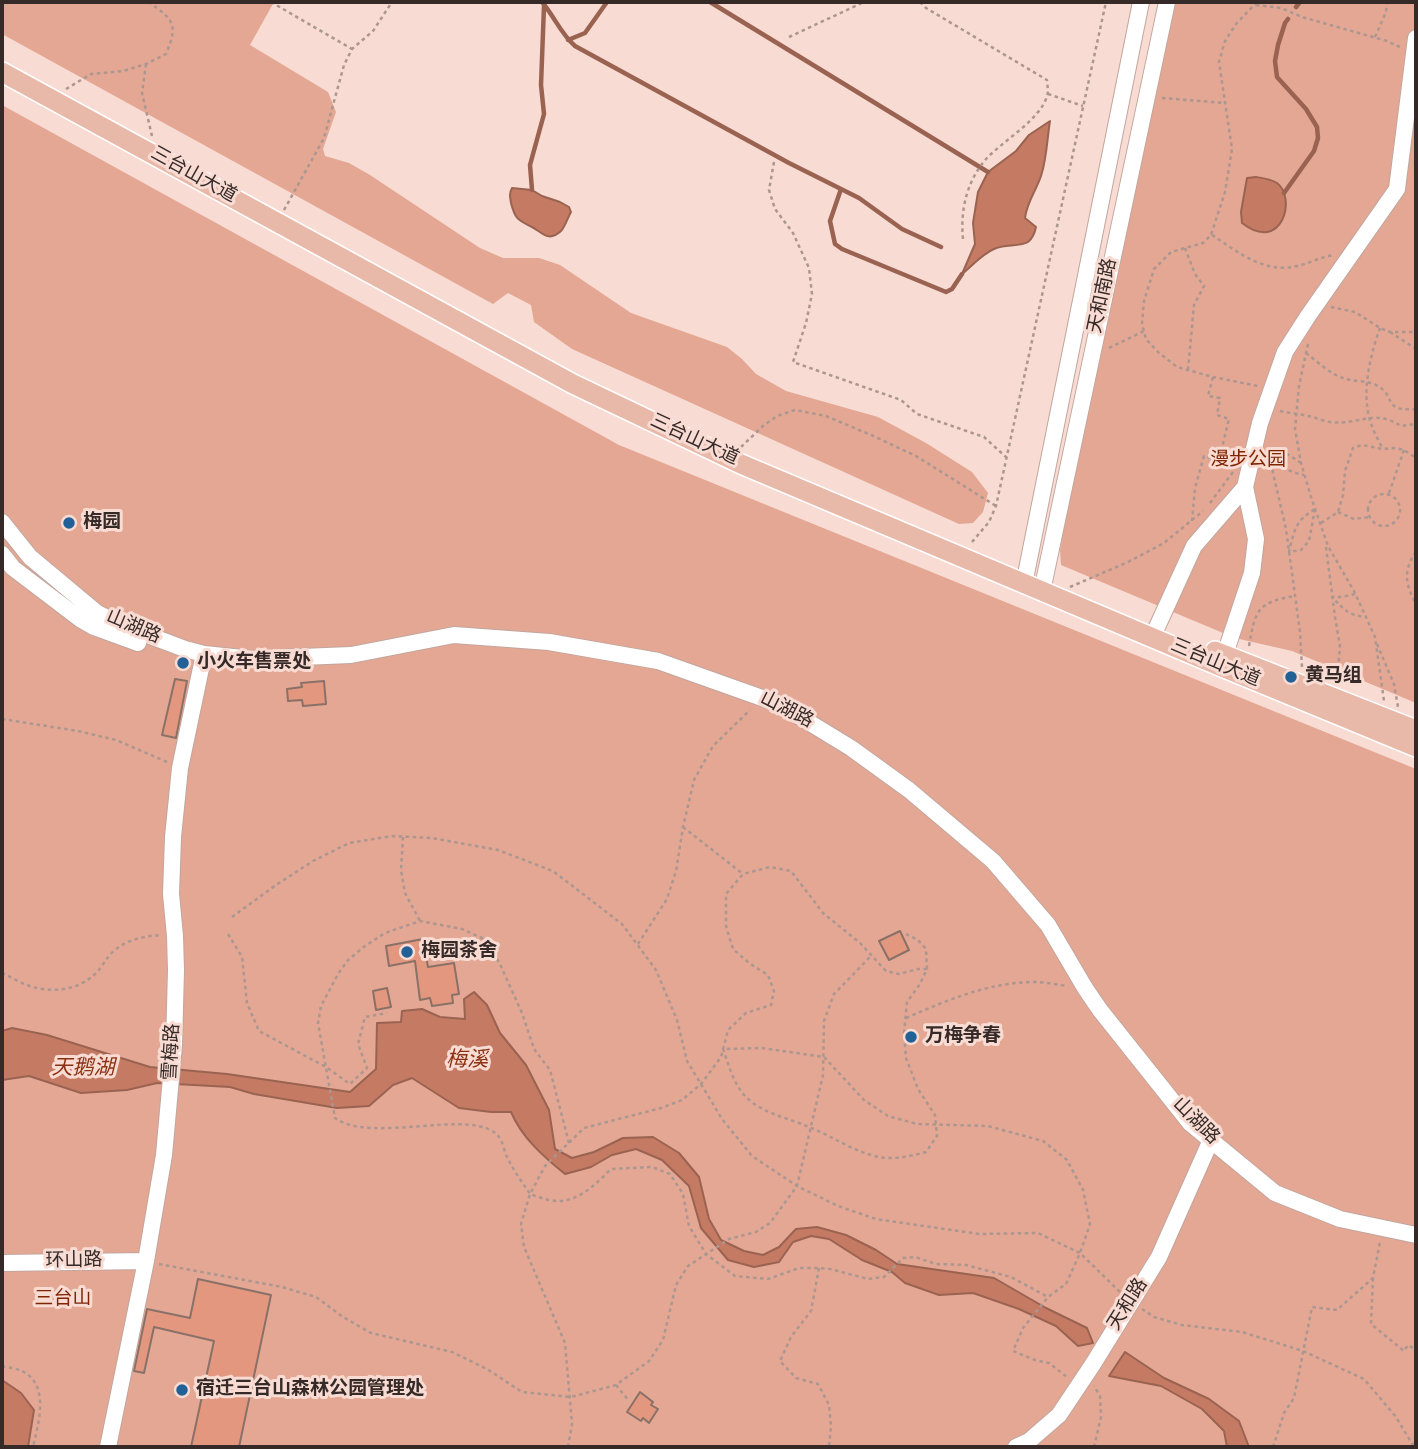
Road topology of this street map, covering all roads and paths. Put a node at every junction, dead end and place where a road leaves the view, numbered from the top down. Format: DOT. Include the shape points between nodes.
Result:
graph roads {
  1 [pos="149,2"];
  2 [pos="271,2"];
  3 [pos="864,2"];
  4 [pos="920,2"];
  5 [pos="1106,2"];
  6 [pos="1141,2"];
  7 [pos="1167,2"];
  8 [pos="1387,2"];
  9 [pos="1256,3"];
  10 [pos="390,5"];
  11 [pos="789,37"];
  12 [pos="1375,37"];
  13 [pos="1415,46"];
  14 [pos="352,49"];
  15 [pos="2,61"];
  16 [pos="146,64"];
  17 [pos="2,72"];
  18 [pos="61,93"];
  19 [pos="1048,94"];
  20 [pos="1147,97"];
  21 [pos="1226,103"];
  22 [pos="1083,106"];
  23 [pos="155,144"];
  24 [pos="774,162"];
  25 [pos="282,214"];
  26 [pos="1211,234"];
  27 [pos="963,239"];
  28 [pos="1185,248"];
  29 [pos="1351,256"];
  30 [pos="1317,304"];
  31 [pos="1381,328"];
  32 [pos="1144,331"];
  33 [pos="1390,332"];
  34 [pos="1416,332"];
  35 [pos="1308,341"];
  36 [pos="1416,349"];
  37 [pos="1306,353"];
  38 [pos="1091,358"];
  39 [pos="1188,370"];
  40 [pos="1213,377"];
  41 [pos="1368,383"];
  42 [pos="1272,388"];
  43 [pos="1416,408"];
  44 [pos="1265,409"];
  45 [pos="1296,414"];
  46 [pos="1370,418"];
  47 [pos="1416,424"];
  48 [pos="1270,449"];
  49 [pos="1383,449"];
  50 [pos="738,450"];
  51 [pos="1404,450"];
  52 [pos="1007,458"];
  53 [pos="1416,458"];
  54 [pos="1301,463"];
  55 [pos="1233,472"];
  56 [pos="1305,475"];
  57 [pos="1245,487"];
  58 [pos="1389,494"];
  59 [pos="996,506"];
  60 [pos="1315,509"];
  61 [pos="1338,512"];
  62 [pos="1370,517"];
  63 [pos="1192,521"];
  64 [pos="2,522"];
  65 [pos="1320,524"];
  66 [pos="1325,540"];
  67 [pos="968,547"];
  68 [pos="1289,552"];
  69 [pos="1416,552"];
  70 [pos="2,554"];
  71 [pos="1034,581"];
  72 [pos="1066,588"];
  73 [pos="1355,593"];
  74 [pos="1295,596"];
  75 [pos="1332,597"];
  76 [pos="1416,604"];
  77 [pos="1365,617"];
  78 [pos="1157,627"];
  79 [pos="1375,637"];
  80 [pos="1225,654"];
  81 [pos="203,659"];
  82 [pos="1246,663"];
  83 [pos="1302,685"];
  84 [pos="763,698"];
  85 [pos="1336,698"];
  86 [pos="2,719"];
  87 [pos="1401,724"];
  88 [pos="1416,747"];
  89 [pos="180,768"];
  90 [pos="683,827"];
  91 [pos="402,837"];
  92 [pos="743,874"];
  93 [pos="232,916"];
  94 [pos="420,921"];
  95 [pos="229,934"];
  96 [pos="906,934"];
  97 [pos="175,936"];
  98 [pos="637,945"];
  99 [pos="871,956"];
  100 [pos="927,969"];
  101 [pos="2,973"];
  102 [pos="1085,988"];
  103 [pos="387,1013"];
  104 [pos="905,1018"];
  105 [pos="723,1049"];
  106 [pos="824,1057"];
  107 [pos="326,1067"];
  108 [pos="701,1084"];
  109 [pos="936,1124"];
  110 [pos="810,1127"];
  111 [pos="1211,1140"];
  112 [pos="569,1143"];
  113 [pos="797,1186"];
  114 [pos="530,1194"];
  115 [pos="1382,1228"];
  116 [pos="1416,1235"];
  117 [pos="1080,1253"];
  118 [pos="706,1254"];
  119 [pos="146,1261"];
  120 [pos="2,1263"];
  121 [pos="819,1268"];
  122 [pos="1373,1278"];
  123 [pos="1048,1297"];
  124 [pos="1131,1302"];
  125 [pos="1303,1350"];
  126 [pos="1416,1350"];
  127 [pos="2,1366"];
  128 [pos="1082,1380"];
  129 [pos="616,1385"];
  130 [pos="570,1397"];
  131 [pos="629,1401"];
  132 [pos="1416,1433"];
  133 [pos="33,1447"];
  134 [pos="108,1447"];
  135 [pos="568,1447"];
  136 [pos="829,1447"];
  137 [pos="1016,1447"];
  138 [pos="1094,1447"];
  139 [pos="1273,1447"];
  140 [pos="1414,1447"];
  1 -- 16 [label="path" via="168,16 173,39 166,54"];
  2 -- 14 [label="path"];
  3 -- 11 [label="path"];
  4 -- 19 [label="path" via="1047,80"];
  5 -- 22 [label="path"];
  6 -- 71 [label="street, 天和南路"];
  7 -- 20 [label="street, 天和南路"];
  8 -- 12 [label="path"];
  9 -- 12 [label="path"];
  9 -- 21 [label="path" via="1225,41 1219,62"];
  10 -- 14 [label="path" via="373,31"];
  12 -- 13 [label="path"];
  13 -- 29 [label="street" via="1397,189"];
  14 -- 25 [label="path" via="324,138"];
  15 -- 18 [label="main road, 三台山大道"];
  16 -- 18 [label="path" via="91,74"];
  16 -- 23 [label="path" via="142,93"];
  17 -- 71 [label="main road, 三台山大道" via="573,384 741,464"];
  18 -- 23 [label="main road, 三台山大道"];
  19 -- 22 [label="path"];
  19 -- 27 [label="path" via="1027,124 987,159 975,176 961,220"];
  20 -- 21 [label="path"];
  20 -- 38 [label="street, 天和南路"];
  21 -- 26 [label="path" via="1232,149 1225,192"];
  22 -- 52 [label="path"];
  23 -- 25 [label="main road, 三台山大道"];
  24 -- 52 [label="path" via="769,190 809,268 812,294 793,362 901,400 917,414 984,437"];
  25 -- 50 [label="main road, 三台山大道" via="571,373"];
  26 -- 28 [label="path" via="1203,243"];
  26 -- 29 [label="path" via="1266,267 1295,267 1338,254"];
  28 -- 32 [label="path" via="1171,253 1154,269 1144,301"];
  28 -- 39 [label="path" via="1204,286 1194,305"];
  29 -- 30 [label="street"];
  30 -- 31 [label="path" via="1355,312"];
  30 -- 42 [label="street" via="1285,352"];
  31 -- 33 [label="path"];
  31 -- 41 [label="path"];
  32 -- 38 [label="path"];
  32 -- 39 [label="path" via="1158,352"];
  33 -- 34 [label="path"];
  33 -- 36 [label="path"];
  35 -- 37 [label="path"];
  37 -- 41 [label="path" via="1340,377"];
  37 -- 45 [label="path"];
  38 -- 71 [label="street, 天和南路"];
  39 -- 40 [label="path"];
  40 -- 42 [label="path"];
  40 -- 63 [label="path" via="1208,396 1220,398 1217,415 1229,419 1219,460 1204,456"];
  41 -- 43 [label="path" via="1384,391 1392,405"];
  41 -- 46 [label="path"];
  42 -- 44 [label="street"];
  44 -- 45 [label="path"];
  44 -- 57 [label="street"];
  45 -- 46 [label="path" via="1329,422"];
  45 -- 54 [label="path"];
  46 -- 47 [label="path" via="1389,419 1401,426"];
  46 -- 49 [label="path"];
  48 -- 54 [label="path"];
  48 -- 56 [label="path" via="1282,467"];
  48 -- 68 [label="path"];
  49 -- 51 [label="path"];
  49 -- 61 [label="path" via="1353,448"];
  50 -- 59 [label="path" via="777,416 794,410 826,416 916,456"];
  50 -- 67 [label="main road, 三台山大道"];
  51 -- 53 [label="path"];
  51 -- 58 [label="path"];
  52 -- 59 [label="path"];
  54 -- 56 [label="path"];
  55 -- 63 [label="path"];
  56 -- 60 [label="path"];
  57 -- 78 [label="street" via="1194,546"];
  57 -- 80 [label="street" via="1256,539 1252,573"];
  58 -- 62 [label="path" via="1374,498"];
  58 -- 62 [label="path" via="1400,505 1397,520 1383,526"];
  59 -- 67 [label="path"];
  60 -- 65 [label="path"];
  60 -- 68 [label="path" via="1296,525"];
  60 -- 68 [label="path" via="1309,541 1301,550"];
  61 -- 62 [label="path" via="1354,519"];
  61 -- 65 [label="path"];
  63 -- 72 [label="path" via="1164,543"];
  64 -- 81 [label="street, 山湖路" via="30,557 97,613"];
  65 -- 66 [label="path"];
  66 -- 73 [label="path"];
  66 -- 75 [label="path"];
  67 -- 71 [label="main road, 三台山大道"];
  68 -- 74 [label="path"];
  69 -- 76 [label="path" via="1407,566 1407,577"];
  70 -- 81 [label="street" via="13,568 94,627 176,657"];
  71 -- 72 [label="main road, 三台山大道"];
  71 -- 88 [label="main road, 三台山大道"];
  72 -- 78 [label="main road, 三台山大道"];
  73 -- 75 [label="path"];
  73 -- 77 [label="path"];
  74 -- 82 [label="path" via="1264,605 1255,616"];
  74 -- 83 [label="path"];
  75 -- 77 [label="path" via="1345,610"];
  75 -- 85 [label="path" via="1340,646"];
  77 -- 79 [label="path"];
  78 -- 80 [label="main road, 三台山大道"];
  79 -- 87 [label="path"];
  79 -- 87 [label="path" via="1394,684"];
  80 -- 82 [label="main road, 三台山大道"];
  81 -- 84 [label="street, 山湖路" via="351,654 454,635 549,642 658,661"];
  81 -- 89 [label="street, 雪梅路"];
  82 -- 83 [label="main road, 三台山大道"];
  83 -- 85 [label="main road, 三台山大道"];
  84 -- 90 [label="path" via="713,746 694,780"];
  84 -- 102 [label="street, 山湖路" via="851,748 909,790 993,862 1048,925"];
  85 -- 87 [label="main road, 三台山大道"];
  86 -- 89 [label="path" via="116,740"];
  89 -- 97 [label="street, 雪梅路" via="171,894"];
  90 -- 92 [label="path"];
  90 -- 98 [label="path" via="667,899"];
  91 -- 93 [label="path" via="349,843"];
  91 -- 94 [label="path" via="405,892"];
  91 -- 98 [label="path" via="498,850 553,870 622,924"];
  92 -- 99 [label="path" via="770,867 791,871 823,913"];
  92 -- 105 [label="path" via="726,894 726,926 733,949 768,975 775,991 771,1005 746,1013 728,1030"];
  94 -- 107 [label="path" via="385,933 348,960 338,974 321,1006 318,1023"];
  94 -- 112 [label="path" via="482,937 499,962 534,1049 550,1070"];
  95 -- 107 [label="path" via="242,957 247,1003 259,1031"];
  96 -- 100 [label="path" via="926,949"];
  97 -- 101 [label="path" via="142,936 126,942 78,986 52,991 34,988"];
  97 -- 119 [label="street, 雪梅路" via="170,1093"];
  98 -- 108 [label="path" via="656,970 677,1020 687,1061"];
  99 -- 100 [label="path" via="886,971 899,974"];
  99 -- 106 [label="path" via="834,994 824,1021"];
  100 -- 104 [label="path" via="907,1002"];
  102 -- 104 [label="path" via="1037,982 993,986"];
  102 -- 111 [label="street, 山湖路" via="1190,1123"];
  103 -- 107 [label="path" via="365,1017 358,1044 367,1068 350,1084"];
  104 -- 109 [label="path" via="906,1058"];
  105 -- 106 [label="path" via="762,1048"];
  105 -- 108 [label="path"];
  105 -- 110 [label="path" via="747,1098 769,1112"];
  106 -- 109 [label="path" via="864,1100 888,1116"];
  106 -- 110 [label="path"];
  107 -- 114 [label="path" via="335,1118 343,1124 483,1127 499,1137"];
  108 -- 112 [label="path" via="681,1100 660,1108 584,1128"];
  108 -- 113 [label="path" via="752,1156"];
  109 -- 110 [label="path" via="937,1136 926,1153 904,1157 879,1157"];
  109 -- 117 [label="path" via="988,1126 1043,1141 1067,1160 1083,1190 1090,1224"];
  110 -- 113 [label="path"];
  111 -- 115 [label="street, 山湖路" via="1275,1193 1340,1219"];
  111 -- 124 [label="street, 天和路" via="1159,1257"];
  112 -- 114 [label="path" via="545,1166"];
  113 -- 117 [label="path" via="876,1219 979,1234 1038,1233"];
  113 -- 118 [label="path" via="770,1223"];
  114 -- 118 [label="path" via="556,1201 575,1198 611,1169 652,1167 670,1174 683,1194 689,1226"];
  114 -- 130 [label="path" via="521,1224 524,1247 565,1343"];
  115 -- 116 [label="street, 山湖路"];
  115 -- 122 [label="path"];
  117 -- 123 [label="path" via="1066,1284"];
  117 -- 124 [label="path"];
  118 -- 121 [label="path" via="735,1276 768,1279 799,1268"];
  118 -- 129 [label="path" via="688,1266 676,1285 663,1340 649,1361"];
  119 -- 120 [label="street, 环山路"];
  119 -- 130 [label="path" via="316,1297 371,1333 452,1352 522,1392"];
  119 -- 134 [label="street, 雪梅路"];
  121 -- 123 [label="path" via="868,1279 884,1277 902,1258 915,1257 1012,1277"];
  121 -- 136 [label="path" via="811,1311 780,1361 796,1378 818,1384 829,1405"];
  122 -- 125 [label="path" via="1337,1310 1312,1307"];
  122 -- 126 [label="path" via="1371,1324 1404,1351 1408,1345"];
  123 -- 128 [label="path" via="1023,1328 1013,1351"];
  124 -- 125 [label="path" via="1153,1317 1242,1332"];
  124 -- 128 [label="street, 天和路"];
  125 -- 139 [label="path" via="1294,1398"];
  125 -- 140 [label="path" via="1364,1378"];
  127 -- 133 [label="path" via="26,1373 37,1387 41,1406"];
  128 -- 137 [label="street, 天和路" via="1059,1415"];
  128 -- 138 [label="path" via="1100,1396"];
  129 -- 130 [label="path"];
  129 -- 131 [label="path"];
  130 -- 135 [label="path"];
  132 -- 140 [label="path"];
}
